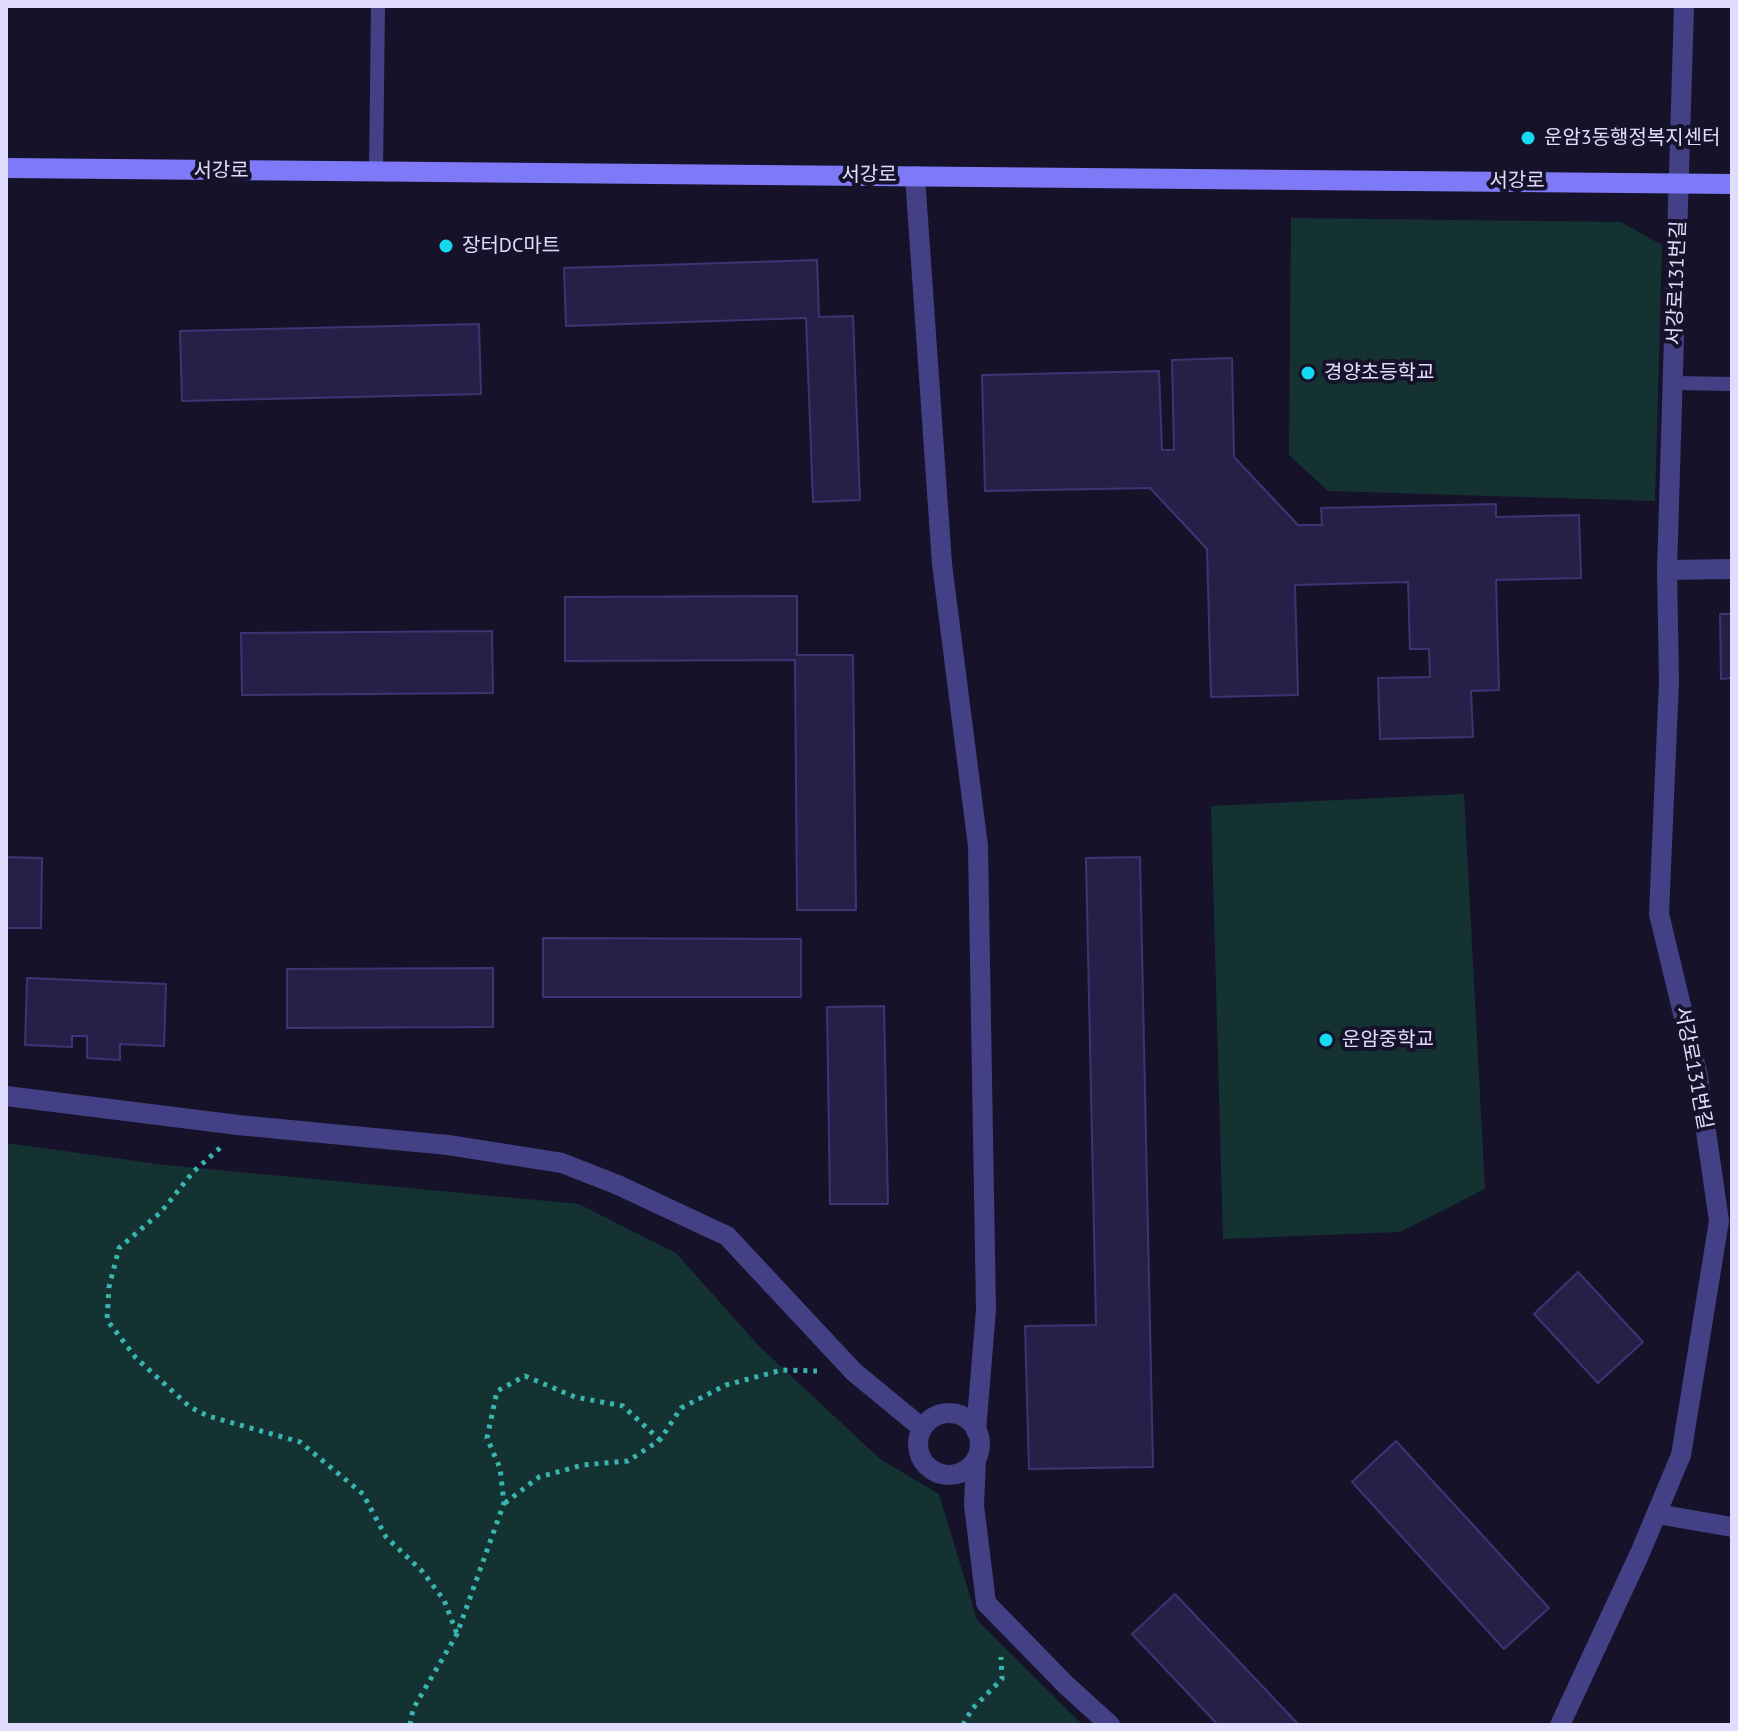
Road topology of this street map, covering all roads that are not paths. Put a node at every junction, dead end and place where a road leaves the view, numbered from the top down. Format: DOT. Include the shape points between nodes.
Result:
graph roads {
  1 [pos="378,6"];
  2 [pos="1684,6"];
  3 [pos="6,168"];
  4 [pos="376,172"];
  5 [pos="915,176"];
  6 [pos="1680,182"];
  7 [pos="1732,184"];
  8 [pos="1674,383"];
  9 [pos="1732,384"];
  10 [pos="1732,569"];
  11 [pos="1667,570"];
  12 [pos="6,1096"];
  13 [pos="922,1428"];
  14 [pos="976,1431"];
  15 [pos="976,1459"];
  16 [pos="1657,1514"];
  17 [pos="1732,1527"];
  18 [pos="1110,1725"];
  19 [pos="1560,1725"];
  1 -- 4 [label="lane"];
  2 -- 6 [label="street, 서강로131번길"];
  3 -- 4 [label="main road, 서강로"];
  4 -- 5 [label="main road, 서강로"];
  5 -- 6 [label="main road, 서강로"];
  5 -- 14 [label="street" via="942,564 978,846 986,1310"];
  6 -- 7 [label="main road, 서강로"];
  6 -- 8 [label="street, 서강로131번길"];
  8 -- 9 [label="lane"];
  8 -- 11 [label="street, 서강로131번길"];
  10 -- 11 [label="street"];
  11 -- 16 [label="street, 서강로131번길" via="1669,681 1659,914 1698,1076 1719,1221 1681,1455"];
  12 -- 13 [label="street" via="448,1145 562,1163 727,1236 854,1372"];
  13 -- 14 [label="street" via="934,1417 955,1414"];
  13 -- 15 [label="street" via="918,1452 937,1473 957,1474"];
  14 -- 15 [label="street"];
  15 -- 18 [label="street" via="974,1505 986,1603"];
  16 -- 17 [label="street"];
  16 -- 19 [label="street, 서강로131번길"];
}
